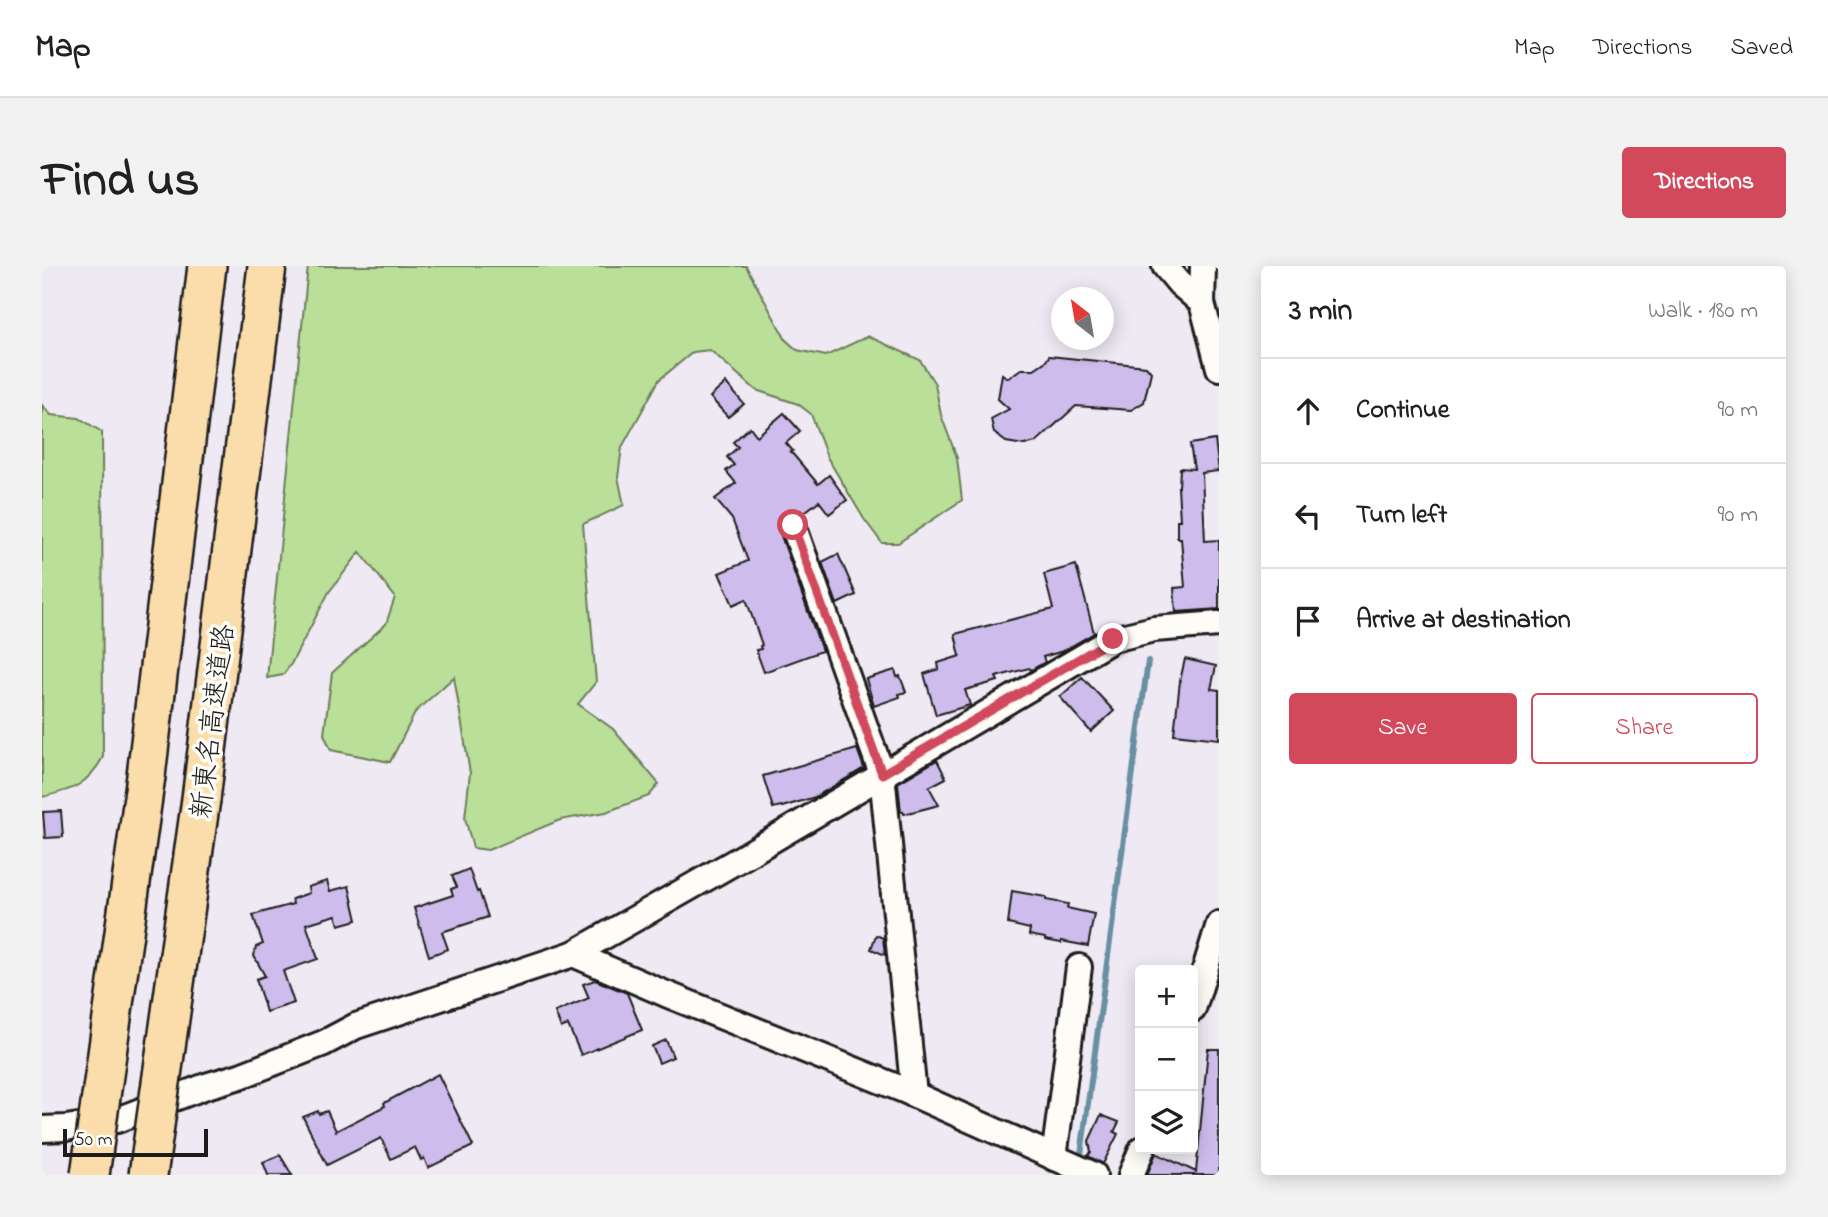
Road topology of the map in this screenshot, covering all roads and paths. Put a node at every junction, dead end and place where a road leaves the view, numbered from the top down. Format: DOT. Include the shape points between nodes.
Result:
graph roads {
  1 [pos="207,266"];
  2 [pos="267,266"];
  3 [pos="1165,266"];
  4 [pos="1203,266"];
  5 [pos="1202,303"];
  6 [pos="1219,368"];
  7 [pos="793,525"];
  8 [pos="1219,624"];
  9 [pos="882,774"];
  10 [pos="1219,925"];
  11 [pos="573,954"];
  12 [pos="1079,967"];
  13 [pos="1198,993"];
  14 [pos="914,1095"];
  15 [pos="42,1129"];
  16 [pos="1140,1154"];
  17 [pos="1055,1158"];
  18 [pos="90,1175"];
  19 [pos="148,1175"];
  20 [pos="1094,1175"];
  21 [pos="1131,1175"];
  1 -- 18 [label="highway, 新東名高速道路, bridge" via="146,776"];
  2 -- 19 [label="highway, 新東名高速道路, bridge" via="201,799"];
  3 -- 5 [label="street"];
  4 -- 5 [label="street"];
  5 -- 6 [label="street"];
  7 -- 9 [label="street"];
  8 -- 9 [label="street" via="1154,629 1113,639"];
  9 -- 11 [label="street"];
  9 -- 14 [label="street"];
  10 -- 13 [label="street"];
  11 -- 14 [label="street"];
  11 -- 15 [label="street" via="356,1026 240,1076 117,1120"];
  12 -- 17 [label="street"];
  14 -- 17 [label="street"];
  16 -- 21 [label="street"];
  17 -- 20 [label="street"];
}
